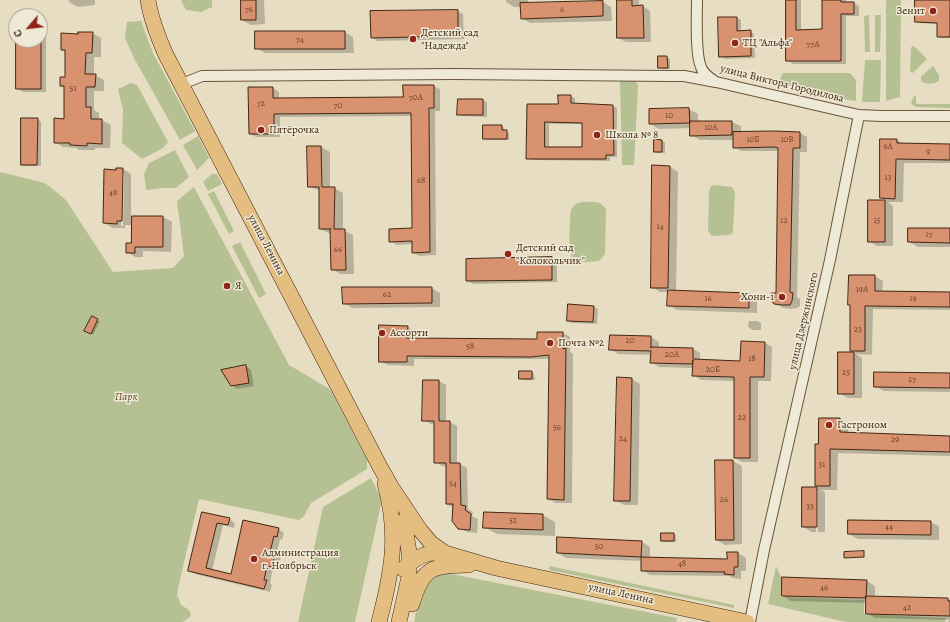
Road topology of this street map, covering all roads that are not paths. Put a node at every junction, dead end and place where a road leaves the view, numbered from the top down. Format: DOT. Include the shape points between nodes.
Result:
graph roads {
  1 [pos="148,0"];
  2 [pos="697,0"];
  3 [pos="716,82"];
  4 [pos="182,84"];
  5 [pos="859,115"];
  6 [pos="950,116"];
  7 [pos="380,467"];
  8 [pos="392,488"];
  9 [pos="404,522"];
  10 [pos="430,552"];
  11 [pos="445,553"];
  12 [pos="409,564"];
  13 [pos="472,565"];
  14 [pos="496,568"];
  15 [pos="388,586"];
  16 [pos="379,622"];
  17 [pos="399,622"];
  18 [pos="407,622"];
  19 [pos="748,622"];
  1 -- 4 [label="main road, улица Ленина" via="154,27"];
  2 -- 3 [label="street, улица Виктора Городилова" via="698,56 707,76"];
  3 -- 4 [label="street" via="684,76 453,74 202,76"];
  3 -- 5 [label="street, улица Виктора Городилова"];
  4 -- 7 [label="main road, улица Ленина"];
  5 -- 6 [label="street"];
  5 -- 19 [label="street, улица Дзержинского" via="830,260"];
  7 -- 8 [label="main road, улица Ленина"];
  7 -- 15 [label="main road" via="393,531 393,555"];
  8 -- 9 [label="main road, улица Ленина"];
  8 -- 11 [label="main road, улица Ленина" via="425,536"];
  9 -- 10 [label="main road, улица Ленина" via="416,540"];
  9 -- 12 [label="main road"];
  10 -- 11 [label="main road"];
  10 -- 12 [label="main road"];
  10 -- 13 [label="main road, улица Ленина" via="444,560"];
  11 -- 14 [label="main road, улица Ленина"];
  12 -- 15 [label="main road"];
  12 -- 17 [label="main road" via="408,586"];
  13 -- 14 [label="main road, улица Ленина"];
  13 -- 18 [label="main road" via="443,566 426,574 417,586"];
  14 -- 19 [label="main road, улица Ленина"];
  15 -- 16 [label="main road"];
}
